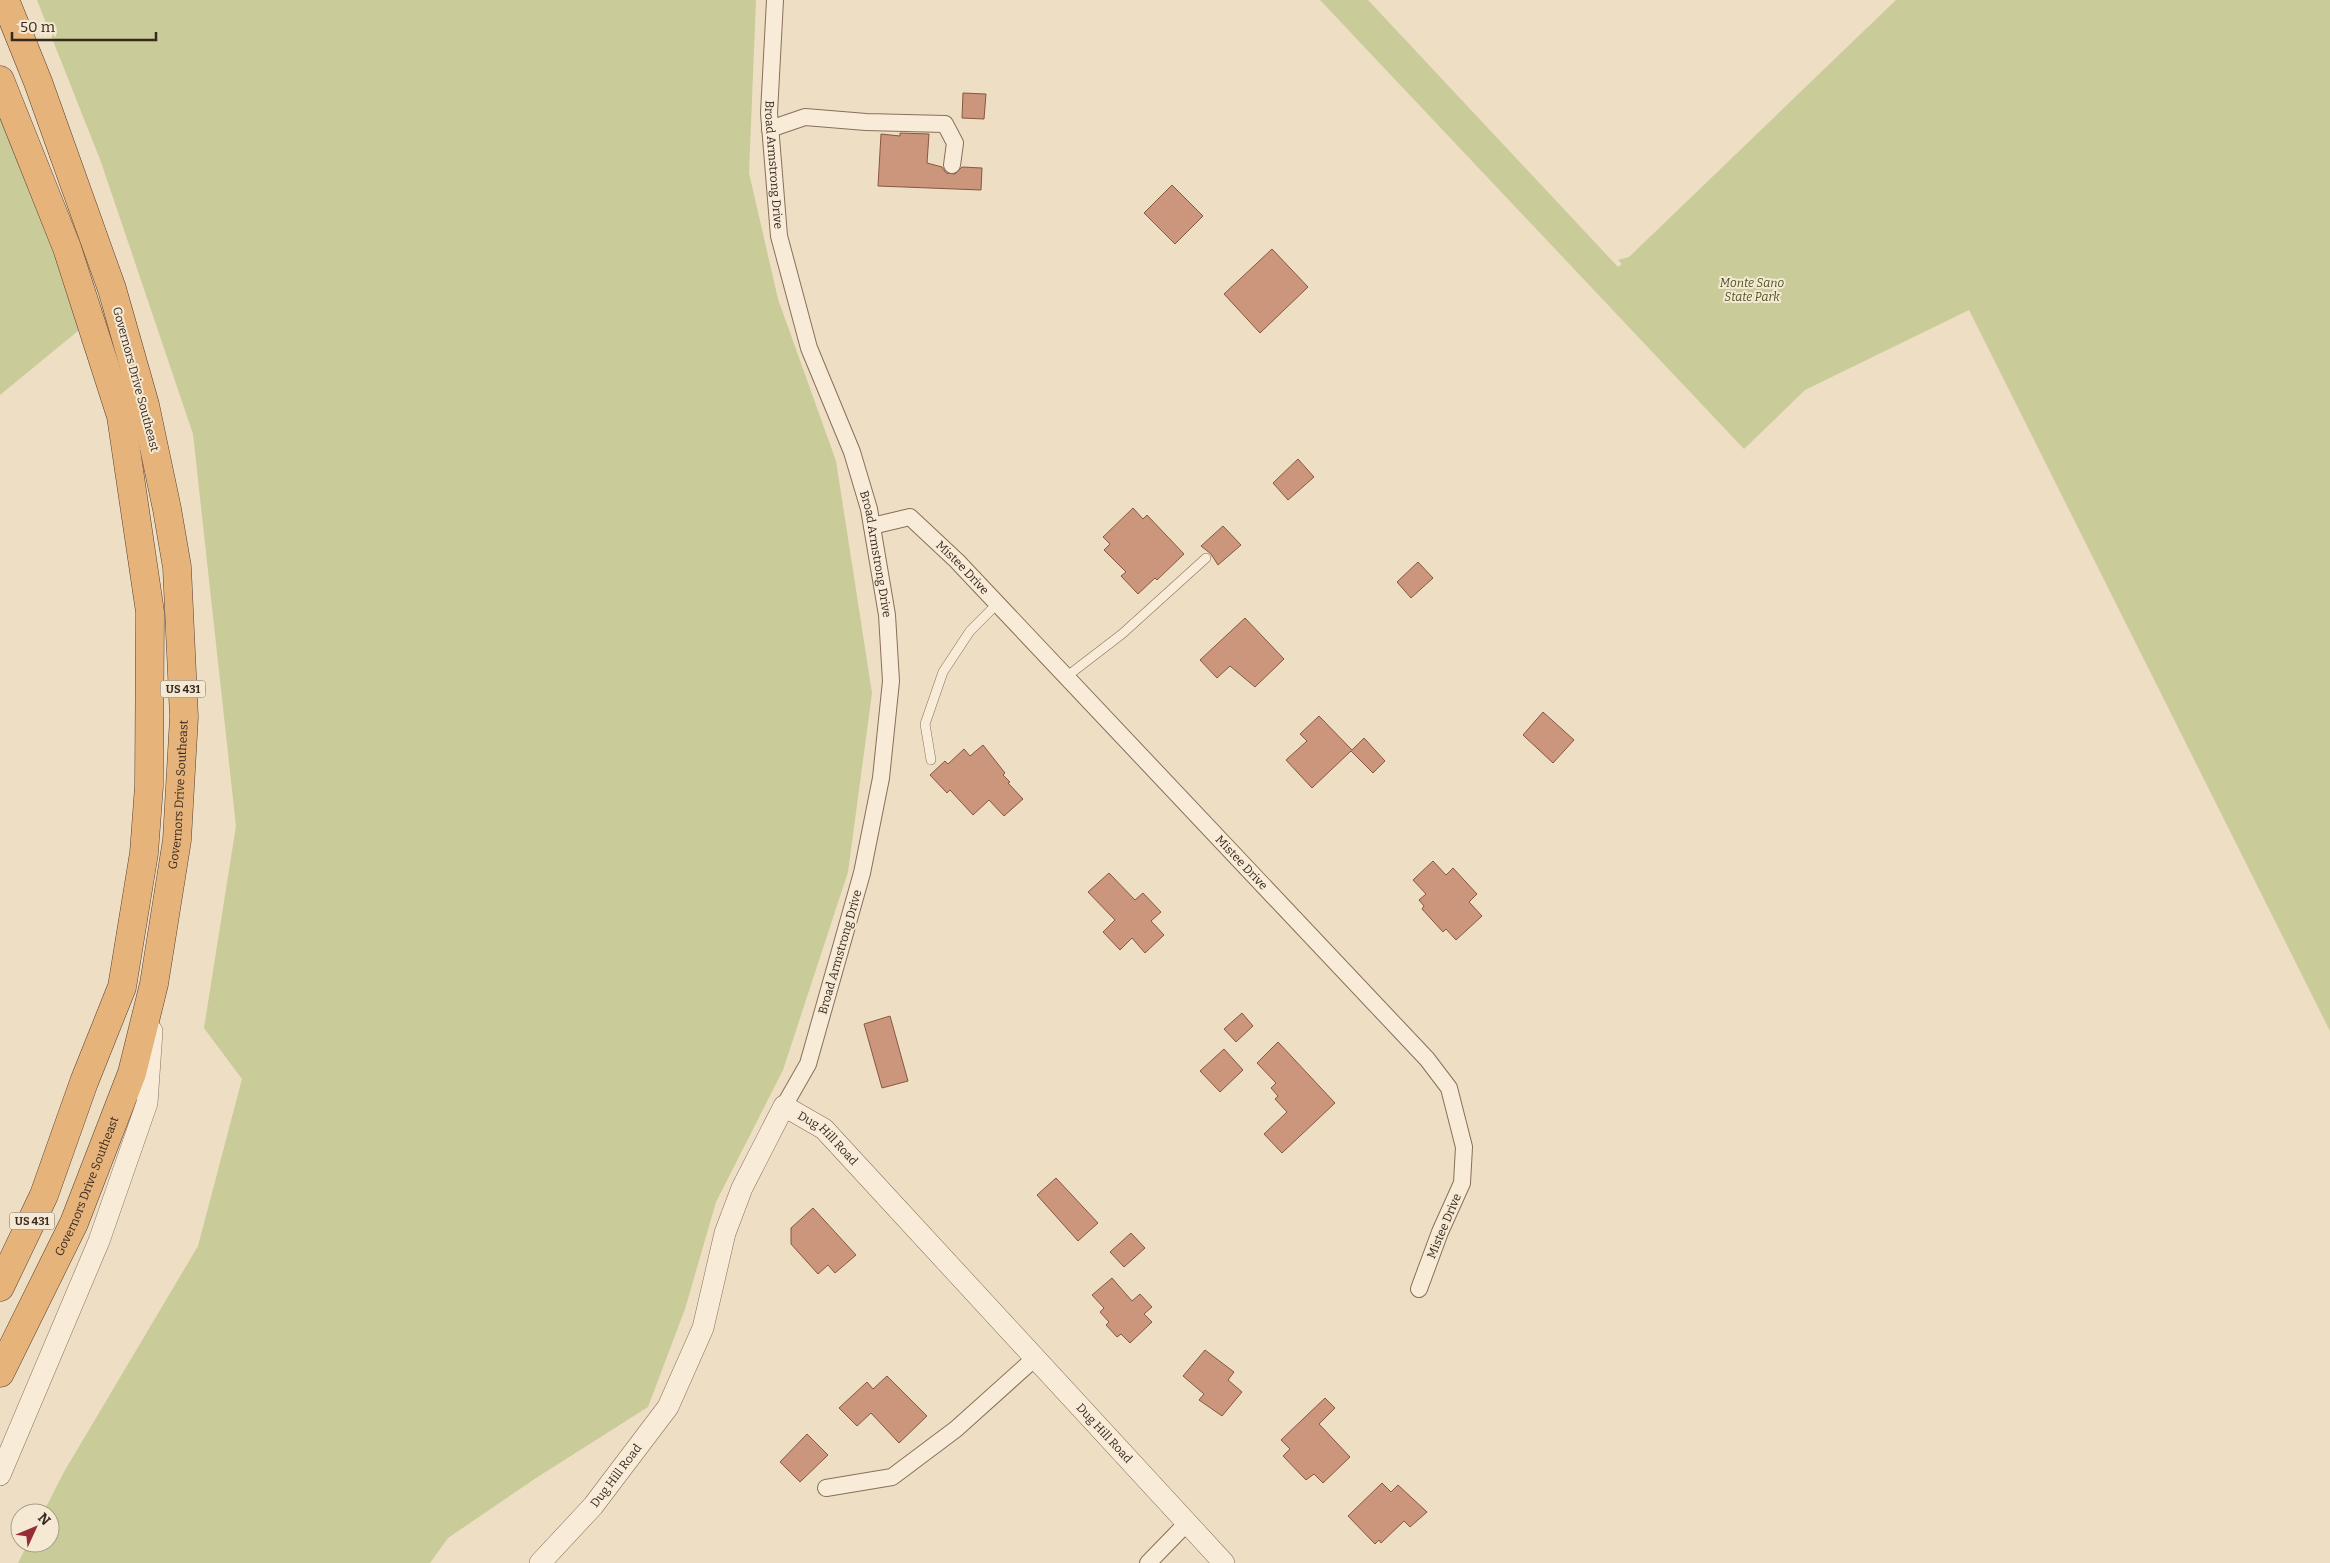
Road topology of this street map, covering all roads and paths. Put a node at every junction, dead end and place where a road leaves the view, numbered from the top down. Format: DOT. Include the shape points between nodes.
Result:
graph roads {
  1 [pos="5,0"];
  2 [pos="775,0"];
  3 [pos="0,80"];
  4 [pos="770,129"];
  5 [pos="952,165"];
  6 [pos="872,526"];
  7 [pos="1206,558"];
  8 [pos="998,604"];
  9 [pos="1066,677"];
  10 [pos="931,760"];
  11 [pos="154,984"];
  12 [pos="784,1106"];
  13 [pos="0,1287"];
  14 [pos="1419,1289"];
  15 [pos="1035,1358"];
  16 [pos="0,1373"];
  17 [pos="0,1475"];
  18 [pos="826,1488"];
  19 [pos="1187,1523"];
  20 [pos="540,1563"];
  21 [pos="1148,1563"];
  22 [pos="1224,1563"];
  1 -- 11 [label="highway, Governors Drive Southeast / US 431" via="112,288 145,405 176,567 184,717 177,840"];
  2 -- 4 [label="street, Broad Armstrong Drive"];
  3 -- 13 [label="highway, Governors Drive Southeast / US 431" via="67,248 120,416 150,612 146,834 122,986 44,1195"];
  4 -- 5 [label="street" via="806,117 945,124 955,143"];
  4 -- 6 [label="street, Broad Armstrong Drive" via="779,236 809,348 852,452"];
  6 -- 8 [label="street, Mistee Drive" via="910,517"];
  6 -- 12 [label="street, Broad Armstrong Drive" via="887,615 891,681 881,778 862,873 808,1064"];
  7 -- 9 [label="lane" via="1122,634"];
  8 -- 9 [label="street, Mistee Drive"];
  8 -- 10 [label="lane" via="970,630 943,672 926,724"];
  9 -- 14 [label="street, Mistee Drive" via="1427,1059 1448,1088 1464,1147 1462,1184"];
  11 -- 16 [label="highway, Governors Drive Southeast / US 431" via="132,1073 74,1223"];
  11 -- 17 [label="street" via="147,1103 99,1242"];
  12 -- 15 [label="street, Dug Hill Road" via="824,1130"];
  12 -- 20 [label="street, Dug Hill Road" via="742,1188 725,1233 703,1328 668,1406 593,1506"];
  15 -- 18 [label="street" via="956,1428 892,1477"];
  15 -- 19 [label="street, Dug Hill Road"];
  19 -- 21 [label="street"];
  19 -- 22 [label="street, Dug Hill Road"];
}
